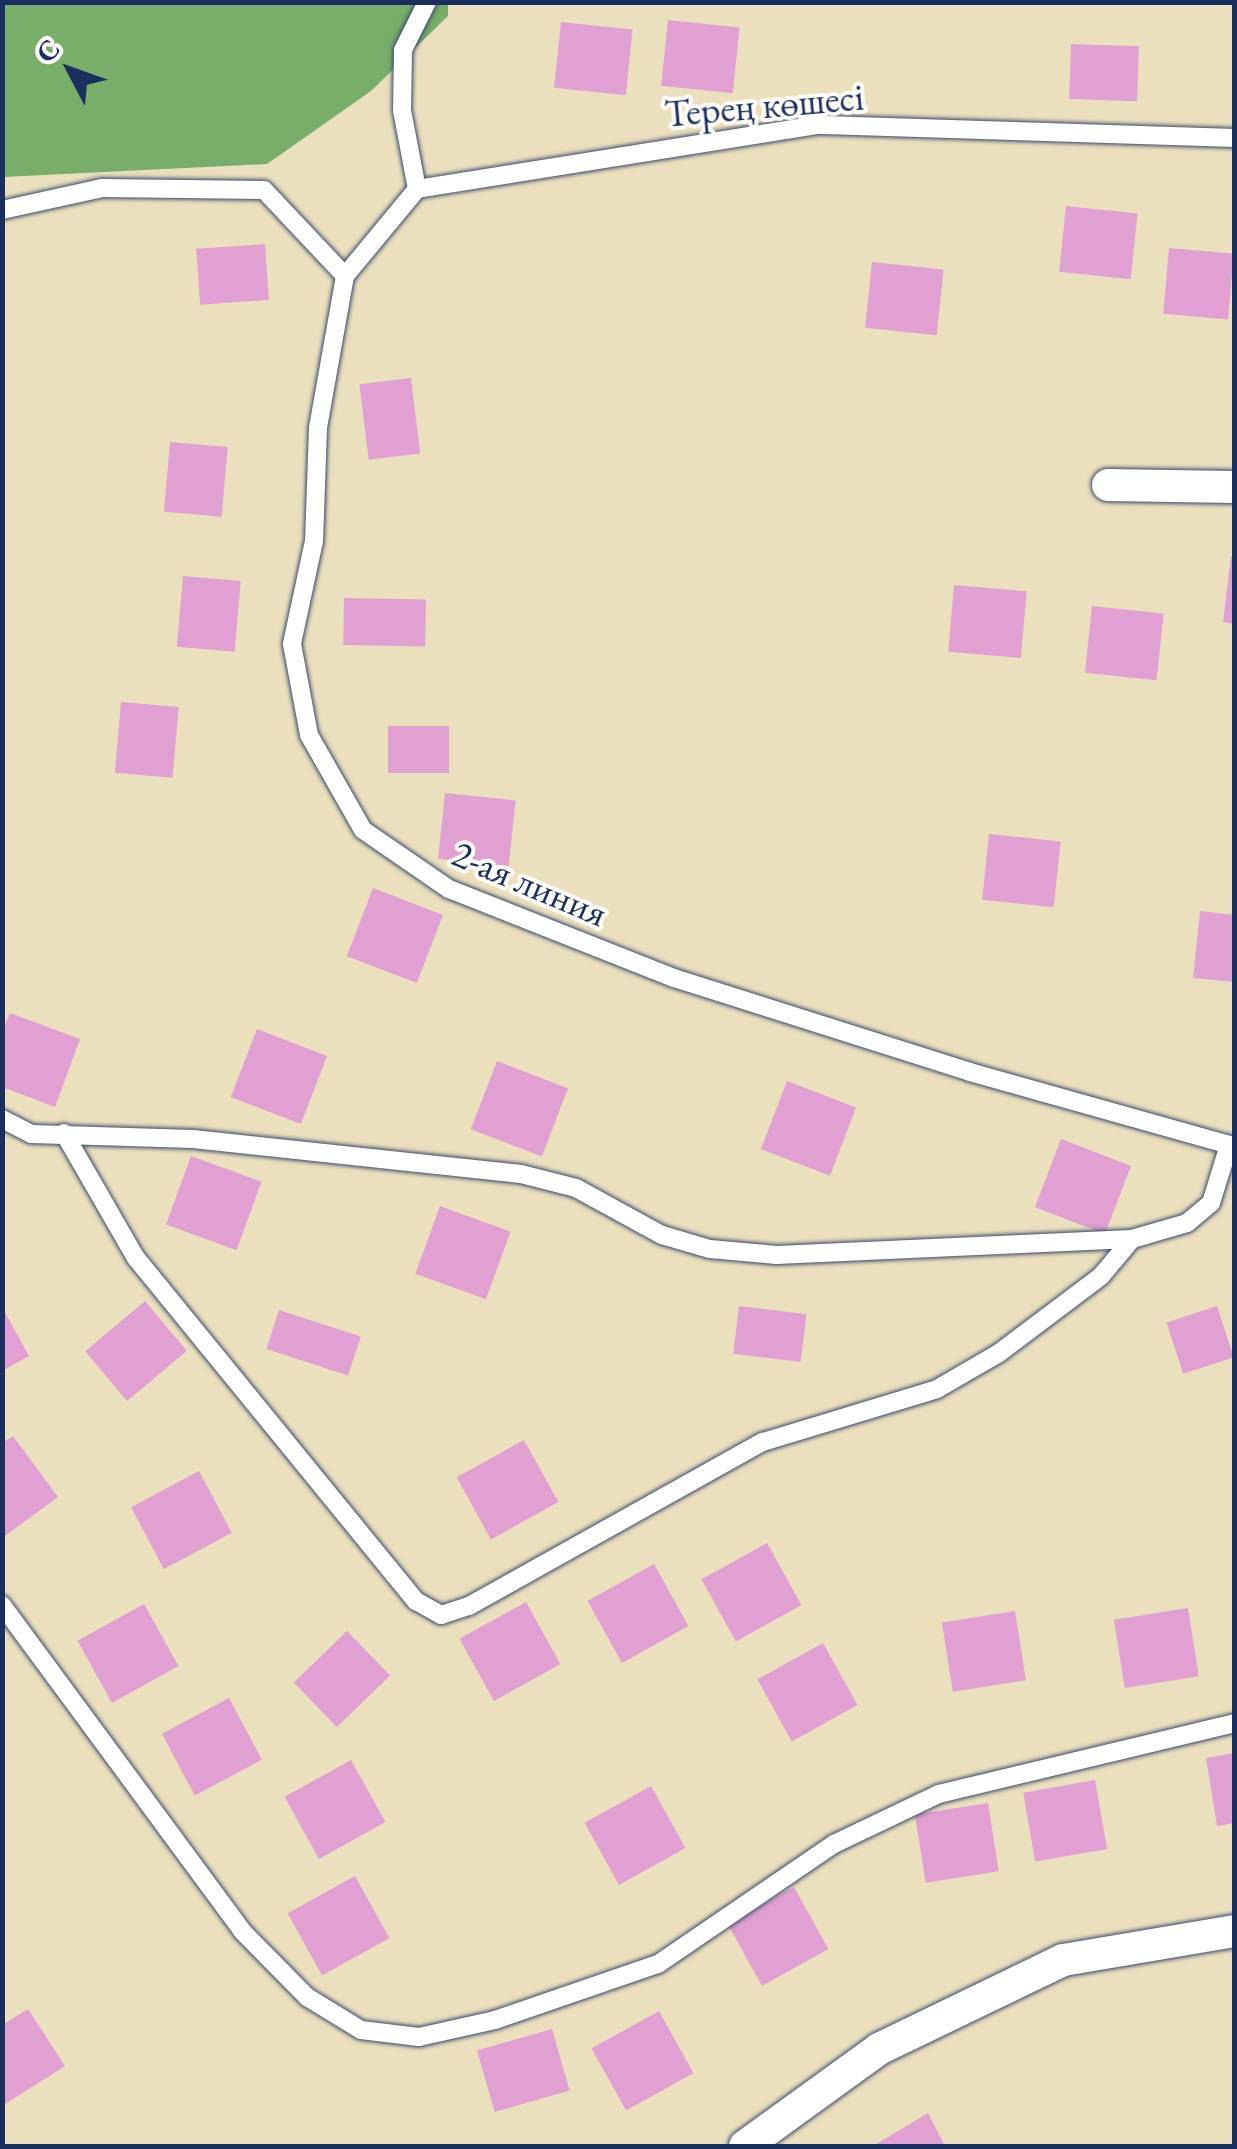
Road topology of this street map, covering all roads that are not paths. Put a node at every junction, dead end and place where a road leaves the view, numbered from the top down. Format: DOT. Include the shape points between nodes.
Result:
graph roads {
  1 [pos="427,2"];
  2 [pos="1234,138"];
  3 [pos="417,188"];
  4 [pos="2,210"];
  5 [pos="345,276"];
  6 [pos="1108,485"];
  7 [pos="1234,487"];
  8 [pos="6,1126"];
  9 [pos="64,1133"];
  10 [pos="1232,1146"];
  11 [pos="1132,1239"];
  12 [pos="2,1605"];
  13 [pos="1234,1724"];
  14 [pos="1234,1930"];
  15 [pos="745,2146"];
  1 -- 3 [label="lane" via="403,50 402,110"];
  2 -- 3 [label="lane, Терең көшесі" via="817,125"];
  3 -- 5 [label="lane"];
  4 -- 5 [label="lane" via="102,188 264,190"];
  5 -- 10 [label="lane, 2-ая линия" via="318,428 314,541 292,644 309,735 362,830 449,889 674,978"];
  6 -- 7 [label="street"];
  8 -- 9 [label="lane"];
  9 -- 11 [label="lane" via="192,1139 520,1174 576,1188 662,1235 777,1255"];
  9 -- 11 [label="lane" via="136,1258 416,1601 442,1615 763,1442 937,1390 999,1353 1101,1276"];
  10 -- 11 [label="lane" via="1212,1203 1186,1223"];
  12 -- 13 [label="lane" via="242,1931 307,1997 360,2030 419,2037 495,2020 658,1964 834,1844 939,1794"];
  14 -- 15 [label="street" via="1063,1960 879,2049"];
}
